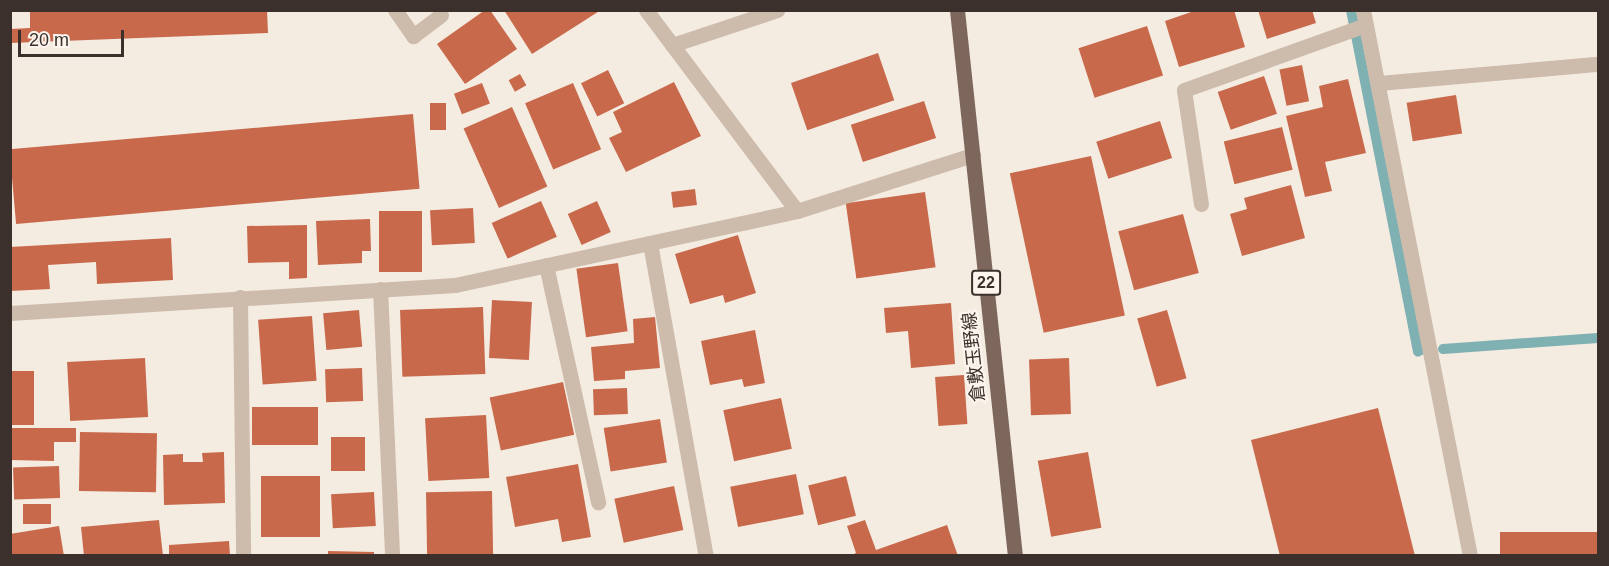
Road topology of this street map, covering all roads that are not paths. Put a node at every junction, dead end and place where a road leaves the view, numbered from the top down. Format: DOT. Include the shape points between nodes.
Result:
graph roads {
  1 [pos="395,10"];
  2 [pos="646,10"];
  3 [pos="777,10"];
  4 [pos="957,10"];
  5 [pos="441,15"];
  6 [pos="1358,24"];
  7 [pos="672,45"];
  8 [pos="1599,64"];
  9 [pos="1379,83"];
  10 [pos="973,155"];
  11 [pos="1201,204"];
  12 [pos="798,211"];
  13 [pos="650,243"];
  14 [pos="546,265"];
  15 [pos="380,289"];
  16 [pos="240,297"];
  17 [pos="10,313"];
  18 [pos="598,502"];
  19 [pos="243,555"];
  20 [pos="392,555"];
  21 [pos="706,555"];
  22 [pos="1015,555"];
  23 [pos="1470,555"];
  1 -- 5 [label="street" via="413,36"];
  2 -- 7 [label="street"];
  3 -- 7 [label="street"];
  4 -- 10 [label="main road, 倉敷玉野線 / 22"];
  6 -- 9 [label="street"];
  6 -- 11 [label="street" via="1184,90"];
  7 -- 12 [label="street"];
  8 -- 9 [label="street"];
  9 -- 23 [label="street"];
  10 -- 12 [label="street"];
  10 -- 22 [label="main road, 倉敷玉野線 / 22"];
  12 -- 13 [label="street"];
  13 -- 14 [label="street"];
  13 -- 21 [label="street"];
  14 -- 15 [label="street" via="455,285"];
  14 -- 18 [label="street"];
  15 -- 16 [label="street"];
  15 -- 20 [label="street"];
  16 -- 17 [label="street"];
  16 -- 19 [label="street"];
}
